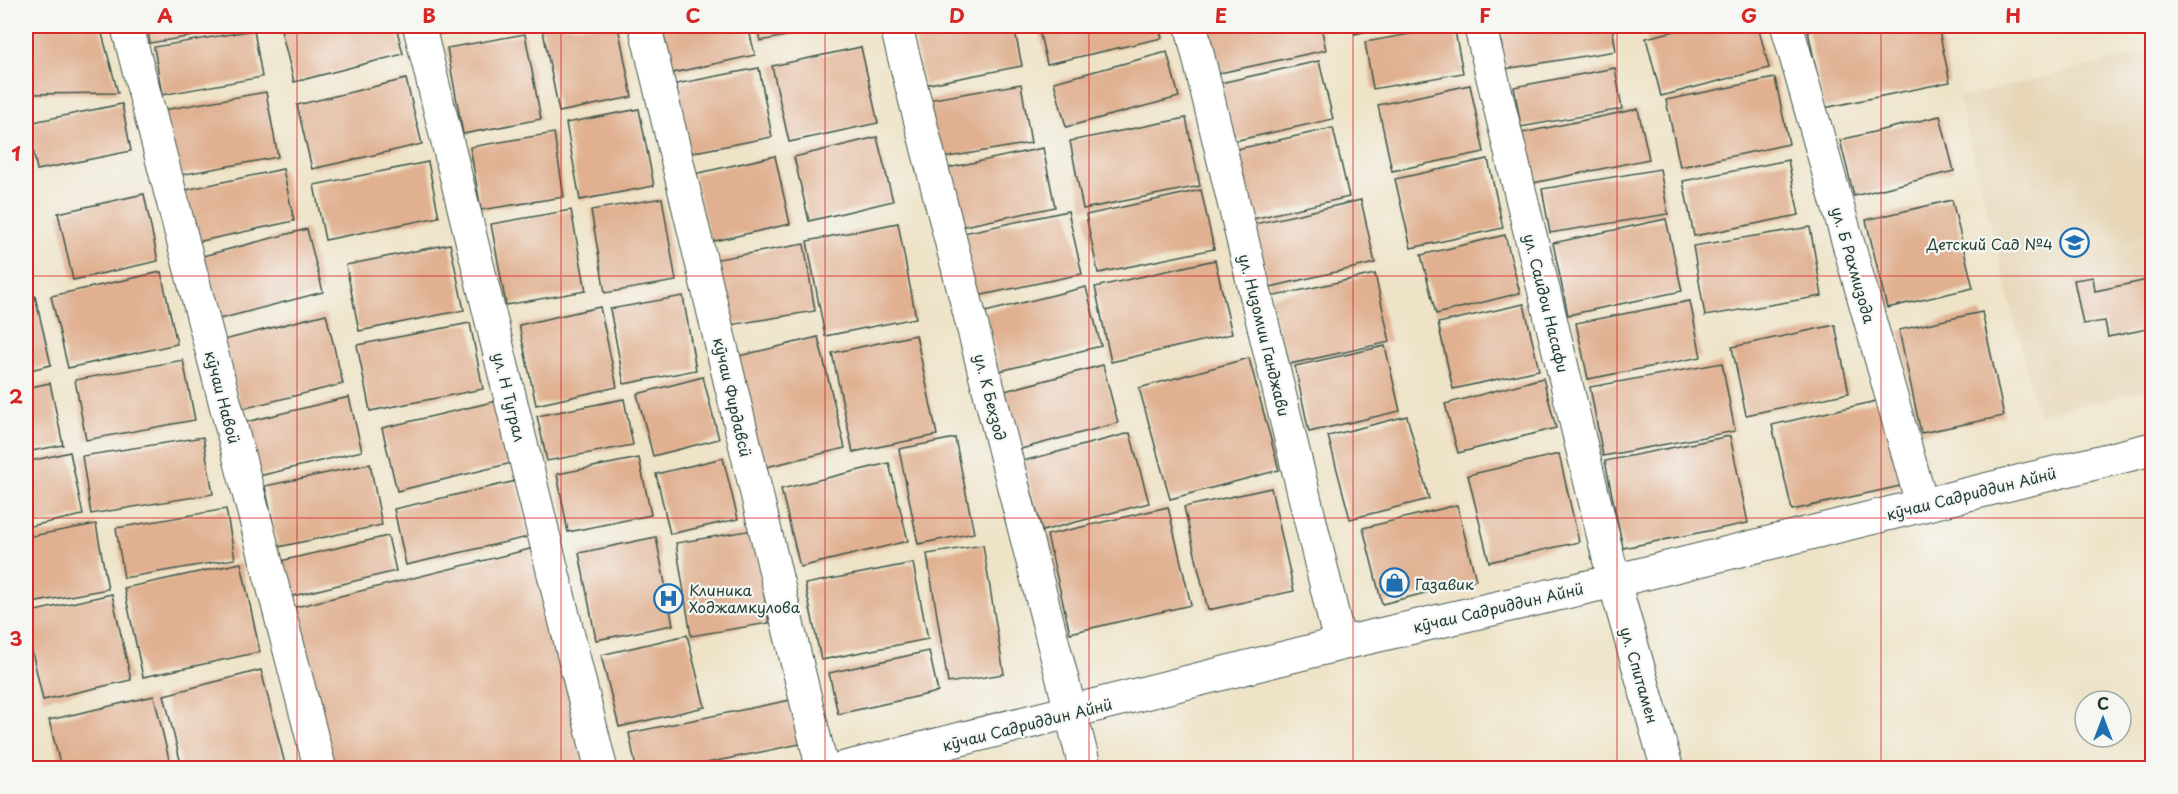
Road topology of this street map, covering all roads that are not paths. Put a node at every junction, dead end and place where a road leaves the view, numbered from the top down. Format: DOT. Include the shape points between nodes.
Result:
graph roads {
  1 [pos="127,26"];
  2 [pos="419,26"];
  3 [pos="645,26"];
  4 [pos="896,26"];
  5 [pos="1191,26"];
  6 [pos="1480,26"];
  7 [pos="1787,26"];
  8 [pos="2152,449"];
  9 [pos="1922,505"];
  10 [pos="1614,581"];
  11 [pos="1340,644"];
  12 [pos="1071,713"];
  13 [pos="320,768"];
  14 [pos="601,768"];
  15 [pos="822,768"];
  16 [pos="845,768"];
  17 [pos="1085,768"];
  18 [pos="1667,768"];
  1 -- 13 [label="street, кӯчаи Навоӣ"];
  2 -- 14 [label="street, ул. Н Туграл"];
  3 -- 15 [label="street, кӯчаи Фирдавсӣ"];
  4 -- 12 [label="street, ул. К Бехзод"];
  5 -- 11 [label="street, ул. Низомии Ганджави"];
  6 -- 10 [label="street, ул. Саидои Насафи"];
  7 -- 9 [label="street, ул. Б Рахмизода"];
  8 -- 9 [label="street, кӯчаи Садриддин Айнӣ"];
  9 -- 10 [label="street, кӯчаи Садриддин Айнӣ"];
  10 -- 11 [label="street, кӯчаи Садриддин Айнӣ"];
  10 -- 18 [label="street, ул. Спитамен"];
  11 -- 12 [label="street, кӯчаи Садриддин Айнӣ"];
  12 -- 16 [label="street, кӯчаи Садриддин Айнӣ"];
  12 -- 17 [label="street, ул. К Бехзод"];
}
